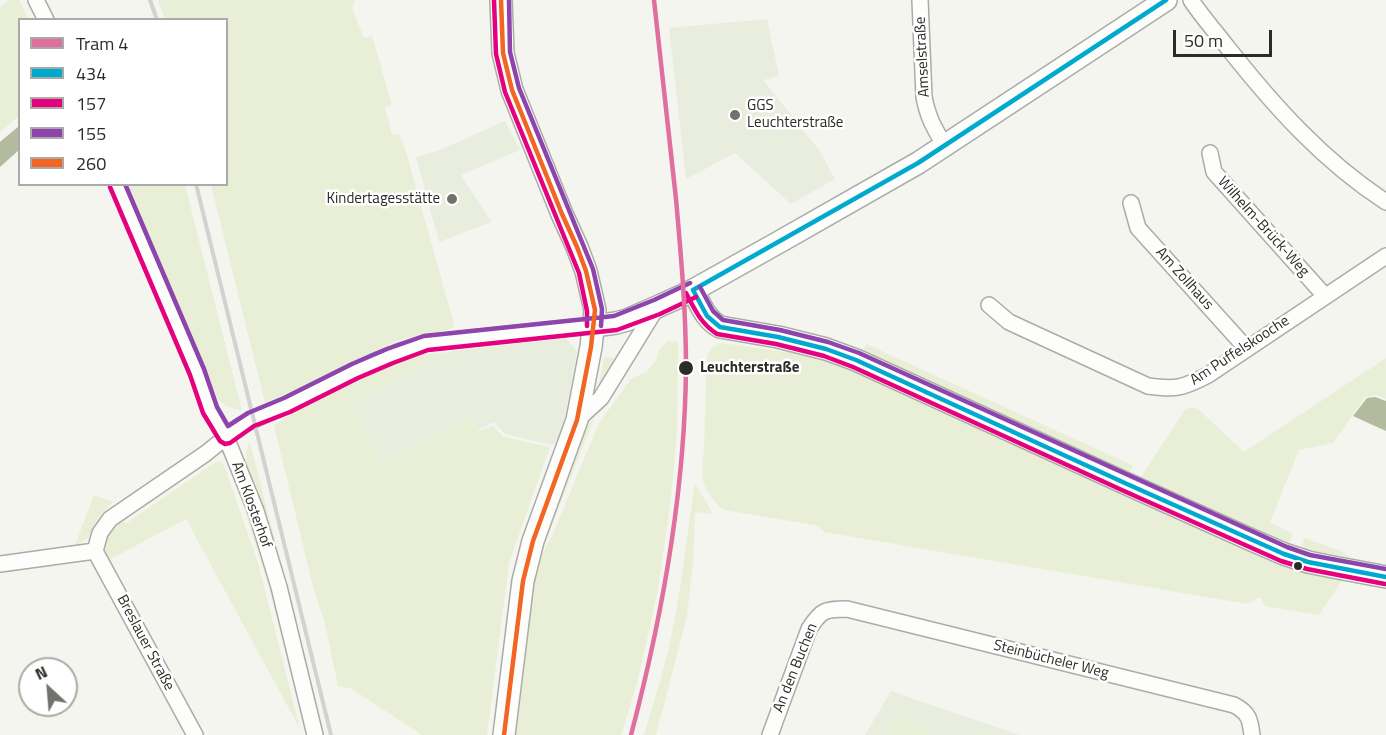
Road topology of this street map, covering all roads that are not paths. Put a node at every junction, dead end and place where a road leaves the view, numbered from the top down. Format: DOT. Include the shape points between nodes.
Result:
graph roads {
  1 [pos="36,0"];
  2 [pos="501,0"];
  3 [pos="920,0"];
  4 [pos="1166,0"];
  5 [pos="1191,0"];
  6 [pos="45,18"];
  7 [pos="945,146"];
  8 [pos="1210,153"];
  9 [pos="118,186"];
  10 [pos="1386,202"];
  11 [pos="1131,203"];
  12 [pos="1386,256"];
  13 [pos="693,290"];
  14 [pos="1326,296"];
  15 [pos="989,305"];
  16 [pos="657,308"];
  17 [pos="594,326"];
  18 [pos="1246,349"];
  19 [pos="577,420"];
  20 [pos="226,437"];
  21 [pos="95,551"];
  22 [pos="0,564"];
  23 [pos="1386,577"];
  24 [pos="830,609"];
  25 [pos="195,735"];
  26 [pos="315,735"];
  27 [pos="504,735"];
  28 [pos="770,735"];
  29 [pos="1252,735"];
  1 -- 6 [label="street"];
  2 -- 17 [label="street" via="502,53 512,90 586,271 595,310"];
  3 -- 7 [label="street, Amselstraße" via="924,97 930,120"];
  4 -- 7 [label="street"];
  5 -- 10 [label="street" via="1291,123 1341,169"];
  7 -- 13 [label="street"];
  8 -- 14 [label="street, Wilhelm-Brück-Weg" via="1215,172"];
  9 -- 20 [label="street, Am Klosterhof" via="210,410"];
  11 -- 18 [label="street, Am Zollhaus" via="1138,228"];
  12 -- 14 [label="street, Am Puffelskooche"];
  13 -- 16 [label="street"];
  13 -- 23 [label="street" via="707,318 720,327 778,337 856,360 1284,554"];
  14 -- 18 [label="street, Am Puffelskooche"];
  15 -- 18 [label="street, Am Puffelskooche" via="1009,322 1148,386 1186,386"];
  16 -- 17 [label="street" via="621,322"];
  16 -- 19 [label="street" via="601,398"];
  17 -- 19 [label="street"];
  17 -- 20 [label="street" via="426,343 375,361 240,426"];
  19 -- 27 [label="street" via="527,560"];
  20 -- 21 [label="street" via="110,519 100,533"];
  20 -- 26 [label="street, Am Klosterhof" via="271,559"];
  21 -- 22 [label="street"];
  21 -- 25 [label="street, Breslauer Straße"];
  24 -- 28 [label="street, An den Buchen" via="818,616 809,629"];
  24 -- 29 [label="street, Steinbücheler Weg" via="846,609 1234,705 1250,721"];
}
